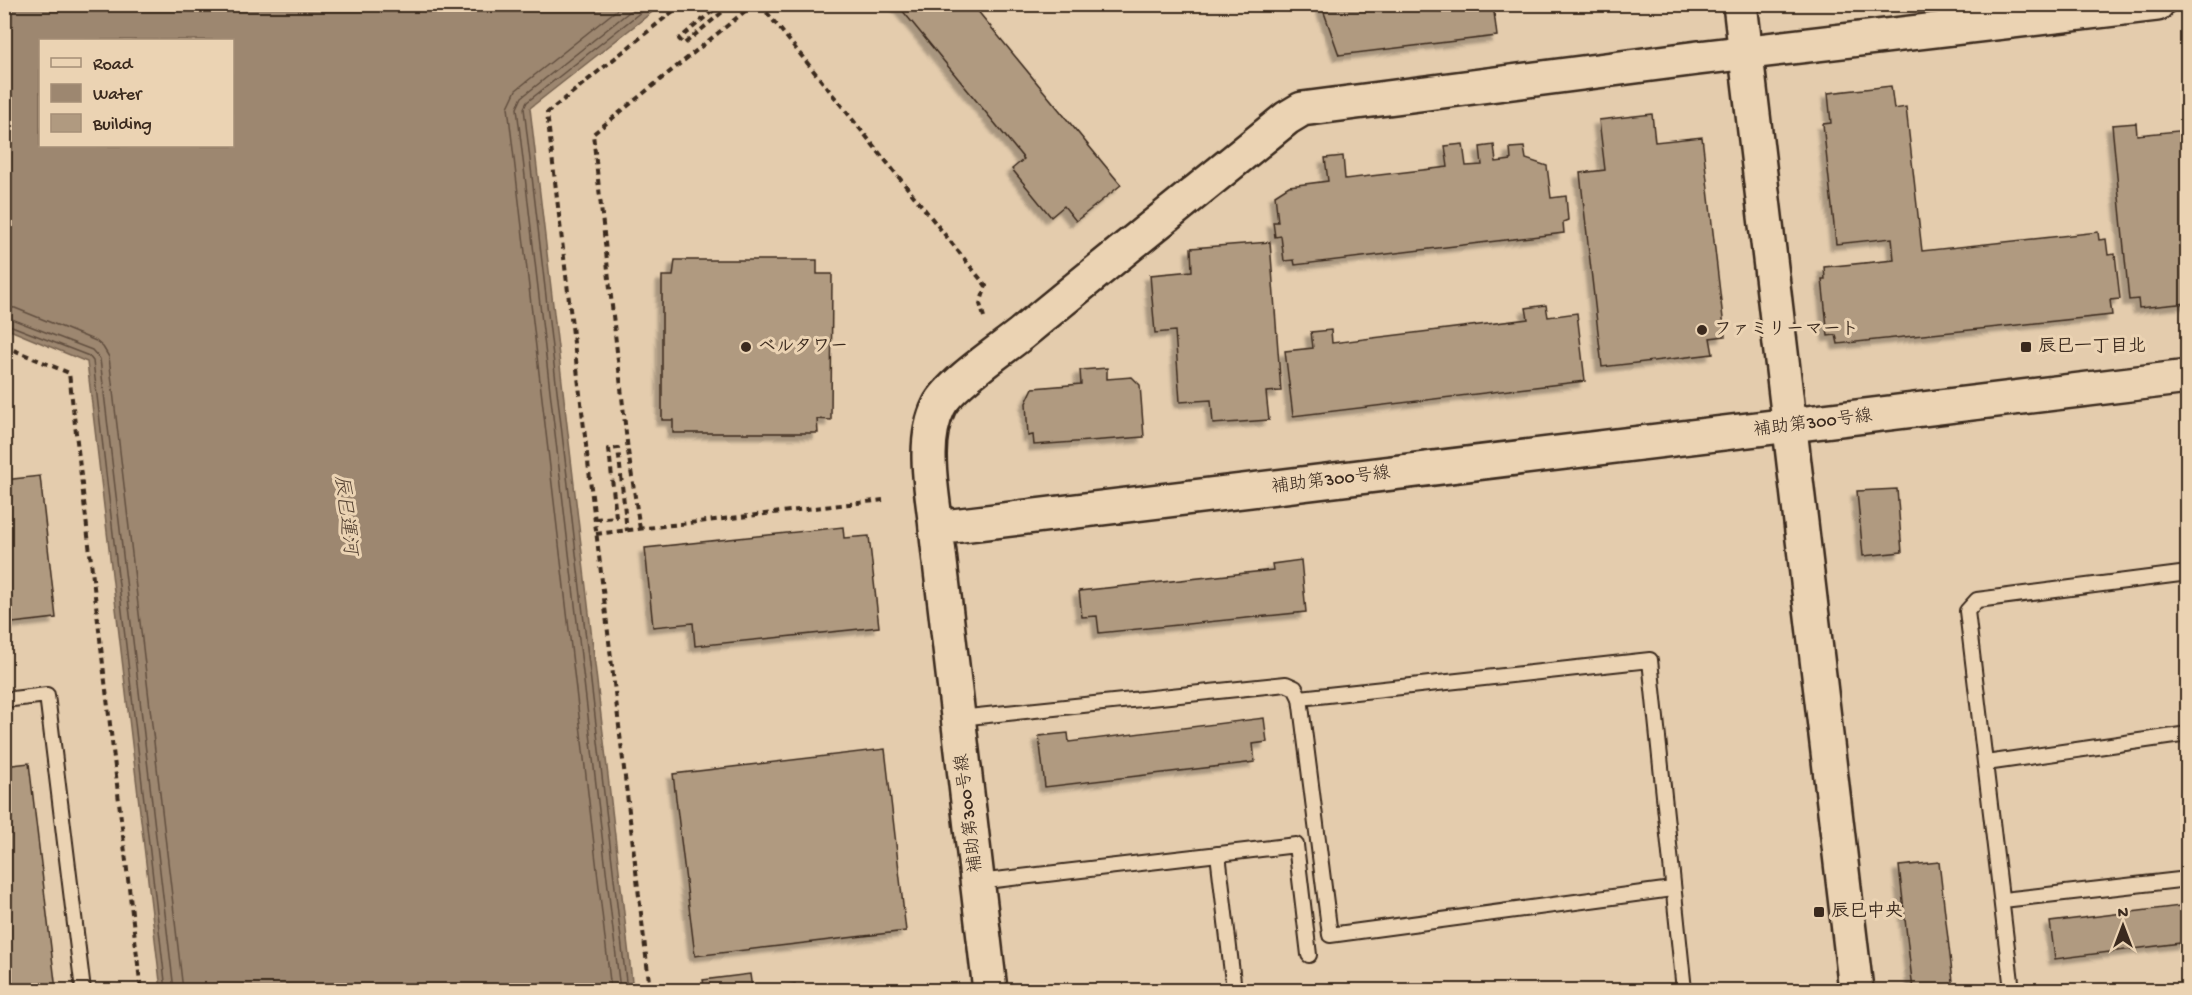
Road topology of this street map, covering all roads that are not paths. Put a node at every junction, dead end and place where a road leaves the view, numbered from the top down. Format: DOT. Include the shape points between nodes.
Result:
graph roads {
  1 [pos="1740,4"];
  2 [pos="2157,4"];
  3 [pos="1746,53"];
  4 [pos="2187,377"];
  5 [pos="1788,427"];
  6 [pos="936,528"];
  7 [pos="2187,573"];
  8 [pos="1300,698"];
  9 [pos="4,700"];
  10 [pos="959,718"];
  11 [pos="2187,734"];
  12 [pos="1986,763"];
  13 [pos="1218,854"];
  14 [pos="2187,879"];
  15 [pos="978,882"];
  16 [pos="1672,889"];
  17 [pos="2003,900"];
  18 [pos="1309,955"];
  19 [pos="83,990"];
  20 [pos="990,990"];
  21 [pos="1234,990"];
  22 [pos="1684,990"];
  23 [pos="1856,990"];
  24 [pos="2012,990"];
  1 -- 3 [label="street"];
  2 -- 3 [label="street"];
  3 -- 5 [label="street"];
  3 -- 6 [label="street" via="1319,105 1287,117 961,382 939,405 931,431 929,459"];
  4 -- 5 [label="street, 補助第300号線"];
  5 -- 6 [label="street, 補助第300号線"];
  5 -- 23 [label="street"];
  6 -- 10 [label="street, 補助第300号線"];
  7 -- 12 [label="lane" via="1977,600 1967,610"];
  8 -- 10 [label="lane" via="1295,688 1286,684"];
  8 -- 16 [label="lane" via="1650,660"];
  8 -- 16 [label="lane" via="1330,935"];
  9 -- 19 [label="lane" via="47,695"];
  10 -- 15 [label="street, 補助第300号線"];
  11 -- 12 [label="lane"];
  12 -- 17 [label="lane"];
  13 -- 15 [label="lane"];
  13 -- 18 [label="lane" via="1296,845"];
  13 -- 21 [label="lane"];
  14 -- 17 [label="lane"];
  15 -- 20 [label="street, 補助第300号線"];
  16 -- 22 [label="lane"];
  17 -- 24 [label="lane"];
}
